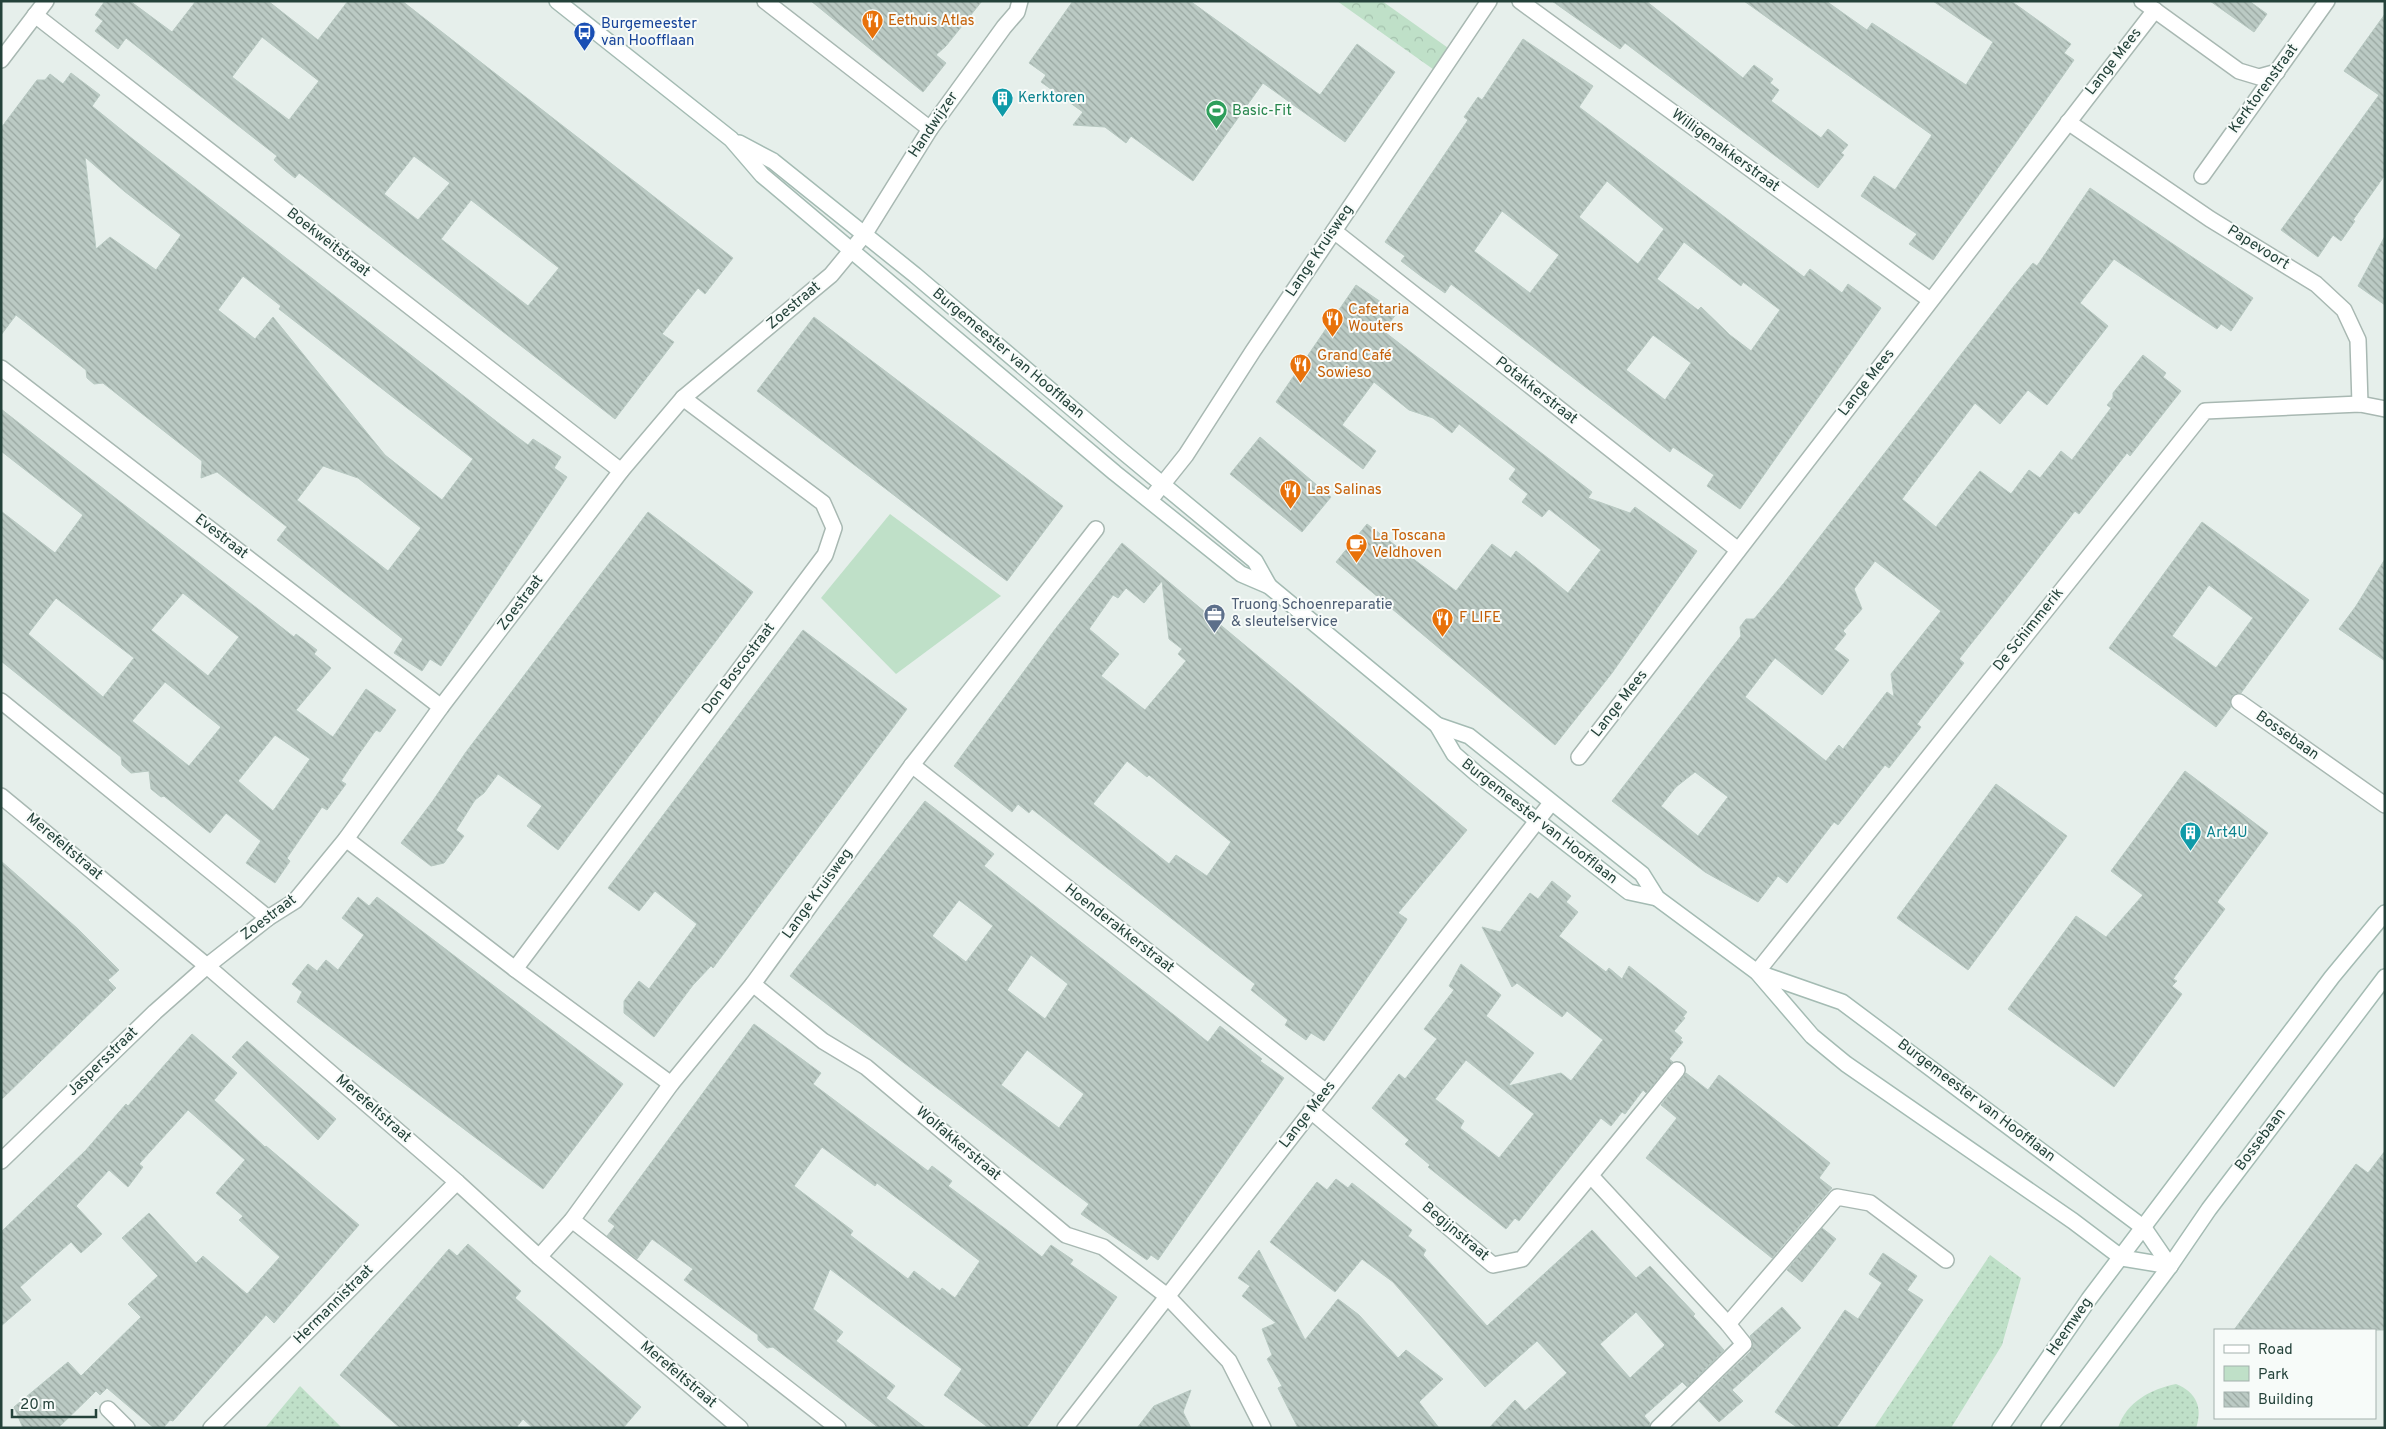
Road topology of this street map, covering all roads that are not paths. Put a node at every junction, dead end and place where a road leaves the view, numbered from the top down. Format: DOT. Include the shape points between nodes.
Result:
graph roads {
  1 [pos="46,1"];
  2 [pos="557,1"];
  3 [pos="766,1"];
  4 [pos="1020,1"];
  5 [pos="1489,1"];
  6 [pos="1520,1"];
  7 [pos="2327,1"];
  8 [pos="2149,5"];
  9 [pos="35,15"];
  10 [pos="1,60"];
  11 [pos="2277,72"];
  12 [pos="2068,122"];
  13 [pos="930,129"];
  14 [pos="731,139"];
  15 [pos="2202,176"];
  16 [pos="1334,231"];
  17 [pos="864,235"];
  18 [pos="850,252"];
  19 [pos="1930,300"];
  20 [pos="1,368"];
  21 [pos="683,398"];
  22 [pos="2360,404"];
  23 [pos="2385,409"];
  24 [pos="621,471"];
  25 [pos="1162,485"];
  26 [pos="1150,500"];
  27 [pos="1096,529"];
  28 [pos="1738,550"];
  29 [pos="1269,586"];
  30 [pos="1,701"];
  31 [pos="2239,702"];
  32 [pos="441,707"];
  33 [pos="1437,725"];
  34 [pos="1580,757"];
  35 [pos="912,765"];
  36 [pos="1,796"];
  37 [pos="1551,803"];
  38 [pos="2385,805"];
  39 [pos="1537,820"];
  40 [pos="346,839"];
  41 [pos="1657,898"];
  42 [pos="2385,913"];
  43 [pos="268,918"];
  44 [pos="207,966"];
  45 [pos="515,968"];
  46 [pos="1757,972"];
  47 [pos="2385,978"];
  48 [pos="753,984"];
  49 [pos="1677,1070"];
  50 [pos="671,1084"];
  51 [pos="1326,1092"];
  52 [pos="1311,1111"];
  53 [pos="1,1161"];
  54 [pos="1592,1176"];
  55 [pos="457,1182"];
  56 [pos="572,1220"];
  57 [pos="2144,1228"];
  58 [pos="539,1257"];
  59 [pos="2122,1258"];
  60 [pos="1946,1260"];
  61 [pos="2170,1266"];
  62 [pos="1167,1296"];
  63 [pos="1728,1324"];
  64 [pos="108,1409"];
  65 [pos="127,1428"];
  66 [pos="211,1428"];
  67 [pos="740,1428"];
  68 [pos="838,1428"];
  69 [pos="1065,1428"];
  70 [pos="1263,1428"];
  71 [pos="1658,1428"];
  72 [pos="2000,1428"];
  73 [pos="2049,1428"];
  1 -- 9 [label="street"];
  2 -- 14 [label="street, Burgemeester van Hoofflaan"];
  3 -- 13 [label="street"];
  4 -- 13 [label="street, Handwijzer" via="1017,12"];
  5 -- 16 [label="street, Lange Kruisweg"];
  6 -- 19 [label="street, Willigenakkerstraat"];
  7 -- 11 [label="street, Kerktorenstraat"];
  8 -- 11 [label="street" via="2239,71 2260,77"];
  8 -- 12 [label="street, Lange Mees"];
  9 -- 10 [label="street"];
  9 -- 24 [label="street, Boekweitstraat"];
  11 -- 15 [label="street, Kerktorenstraat"];
  12 -- 19 [label="street, Lange Mees"];
  12 -- 22 [label="street, Papevoort" via="2210,219 2316,284 2344,310 2358,340"];
  13 -- 17 [label="street, Handwijzer"];
  14 -- 17 [label="street, Burgemeester van Hoofflaan" via="773,161"];
  14 -- 18 [label="street, Burgemeester van Hoofflaan" via="762,175"];
  16 -- 25 [label="street, Lange Kruisweg" via="1186,455"];
  16 -- 28 [label="street, Potakkerstraat"];
  17 -- 18 [label="street, Handwijzer"];
  17 -- 25 [label="street, Burgemeester van Hoofflaan"];
  18 -- 21 [label="street, Zoestraat" via="831,275"];
  18 -- 26 [label="street, Burgemeester van Hoofflaan"];
  19 -- 28 [label="street, Lange Mees"];
  20 -- 32 [label="street, Evestraat"];
  21 -- 24 [label="street, Zoestraat"];
  21 -- 45 [label="street, Don Boscostraat" via="823,503 834,528 825,555"];
  22 -- 23 [label="street"];
  22 -- 46 [label="street, De Schimmerik" via="2205,411"];
  24 -- 32 [label="street, Zoestraat"];
  25 -- 26 [label="street, Lange Kruisweg"];
  25 -- 29 [label="street, Burgemeester van Hoofflaan" via="1255,561"];
  26 -- 29 [label="street, Burgemeester van Hoofflaan" via="1241,574"];
  27 -- 35 [label="street, Lange Kruisweg"];
  28 -- 34 [label="street, Lange Mees"];
  29 -- 33 [label="street, Burgemeester van Hoofflaan"];
  30 -- 43 [label="street"];
  31 -- 38 [label="street, Bossebaan"];
  32 -- 40 [label="street, Zoestraat"];
  33 -- 37 [label="street, Burgemeester van Hoofflaan" via="1469,736"];
  33 -- 39 [label="street, Burgemeester van Hoofflaan" via="1454,754"];
  35 -- 48 [label="street, Lange Kruisweg"];
  35 -- 51 [label="street, Hoenderakkerstraat"];
  36 -- 44 [label="street, Merefeltstraat"];
  37 -- 39 [label="street, Lange Mees"];
  37 -- 41 [label="street, Burgemeester van Hoofflaan" via="1642,874"];
  39 -- 41 [label="street, Burgemeester van Hoofflaan" via="1630,892"];
  39 -- 51 [label="street, Lange Mees"];
  40 -- 43 [label="street, Zoestraat" via="295,901"];
  40 -- 45 [label="street"];
  41 -- 46 [label="street, Burgemeester van Hoofflaan"];
  42 -- 57 [label="street" via="2332,977"];
  43 -- 44 [label="street, Zoestraat"];
  44 -- 53 [label="street, Jaspersstraat"];
  44 -- 55 [label="street, Merefeltstraat"];
  45 -- 50 [label="street"];
  46 -- 57 [label="street, Burgemeester van Hoofflaan" via="1842,1002"];
  46 -- 59 [label="street, Burgemeester van Hoofflaan" via="1812,1036 1846,1064"];
  47 -- 61 [label="street, Bossebaan" via="2215,1201"];
  48 -- 50 [label="street, Lange Kruisweg"];
  48 -- 62 [label="street, Wolfakkerstraat" via="823,1042 866,1067 1066,1235 1103,1247"];
  49 -- 54 [label="street, Begijnstraat"];
  50 -- 56 [label="street, Lange Kruisweg"];
  51 -- 52 [label="street, Lange Mees"];
  52 -- 54 [label="street, Begijnstraat" via="1493,1265 1522,1259"];
  52 -- 62 [label="street, Lange Mees"];
  54 -- 63 [label="street"];
  55 -- 58 [label="street, Merefeltstraat"];
  55 -- 66 [label="street, Hermannistraat"];
  56 -- 58 [label="street, Lange Kruisweg"];
  56 -- 68 [label="street"];
  57 -- 59 [label="street, Heemweg"];
  57 -- 61 [label="street, Burgemeester van Hoofflaan"];
  58 -- 67 [label="street, Merefeltstraat"];
  59 -- 61 [label="street"];
  59 -- 72 [label="street, Heemweg" via="2089,1299"];
  60 -- 63 [label="street" via="1870,1203 1837,1197"];
  61 -- 73 [label="street"];
  62 -- 69 [label="street, Lange Mees"];
  62 -- 70 [label="street, Wolfakkerstraat" via="1229,1361"];
  63 -- 71 [label="street" via="1744,1344"];
  64 -- 65 [label="street"];
}
